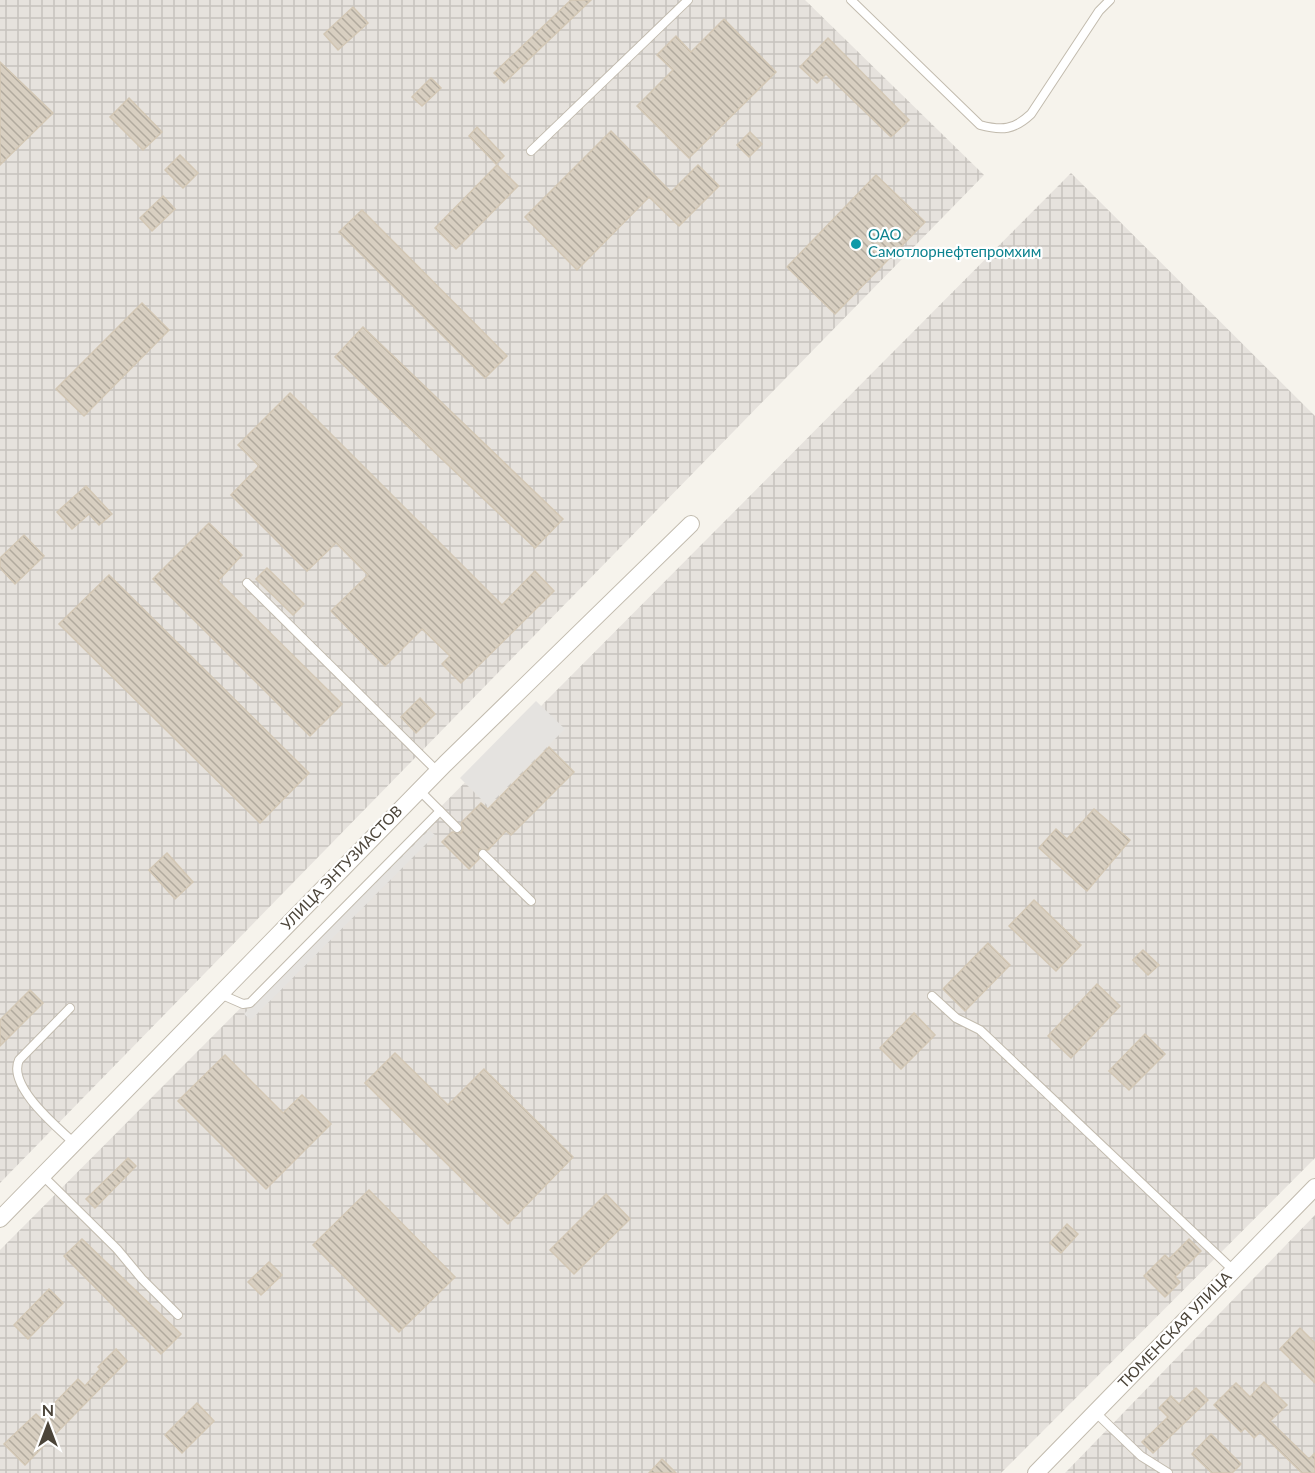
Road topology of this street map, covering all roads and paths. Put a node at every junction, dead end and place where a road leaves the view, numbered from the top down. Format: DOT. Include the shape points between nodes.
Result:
graph roads {
  1 [pos="688,0"];
  2 [pos="851,0"];
  3 [pos="1110,0"];
  4 [pos="531,151"];
  5 [pos="691,524"];
  6 [pos="248,583"];
  7 [pos="437,771"];
  8 [pos="419,790"];
  9 [pos="440,811"];
  10 [pos="457,828"];
  11 [pos="483,854"];
  12 [pos="531,902"];
  13 [pos="220,994"];
  14 [pos="932,996"];
  15 [pos="70,1008"];
  16 [pos="74,1143"];
  17 [pos="43,1176"];
  18 [pos="1315,1187"];
  19 [pos="0,1219"];
  20 [pos="1233,1270"];
  21 [pos="178,1315"];
  22 [pos="1095,1412"];
  23 [pos="1036,1473"];
  24 [pos="1167,1473"];
  1 -- 4 [label="lane"];
  2 -- 3 [label="lane" via="980,125 997,130 1017,127 1031,114"];
  5 -- 7 [label="street, УЛИЦА ЭНТУЗИАСТОВ"];
  6 -- 7 [label="lane"];
  7 -- 8 [label="street, УЛИЦА ЭНТУЗИАСТОВ"];
  8 -- 9 [label="lane"];
  8 -- 13 [label="street, УЛИЦА ЭНТУЗИАСТОВ"];
  9 -- 10 [label="lane"];
  9 -- 13 [label="lane" via="250,1003"];
  11 -- 12 [label="lane"];
  13 -- 16 [label="street, УЛИЦА ЭНТУЗИАСТОВ"];
  14 -- 20 [label="lane" via="956,1018 980,1030"];
  15 -- 16 [label="lane" via="16,1066 30,1098"];
  16 -- 17 [label="street, УЛИЦА ЭНТУЗИАСТОВ"];
  17 -- 19 [label="street, УЛИЦА ЭНТУЗИАСТОВ"];
  17 -- 21 [label="lane"];
  18 -- 20 [label="street, ТЮМЕНСКАЯ УЛИЦА"];
  20 -- 22 [label="street, ТЮМЕНСКАЯ УЛИЦА"];
  22 -- 23 [label="street, ТЮМЕНСКАЯ УЛИЦА"];
  22 -- 24 [label="lane" via="1141,1456"];
}
